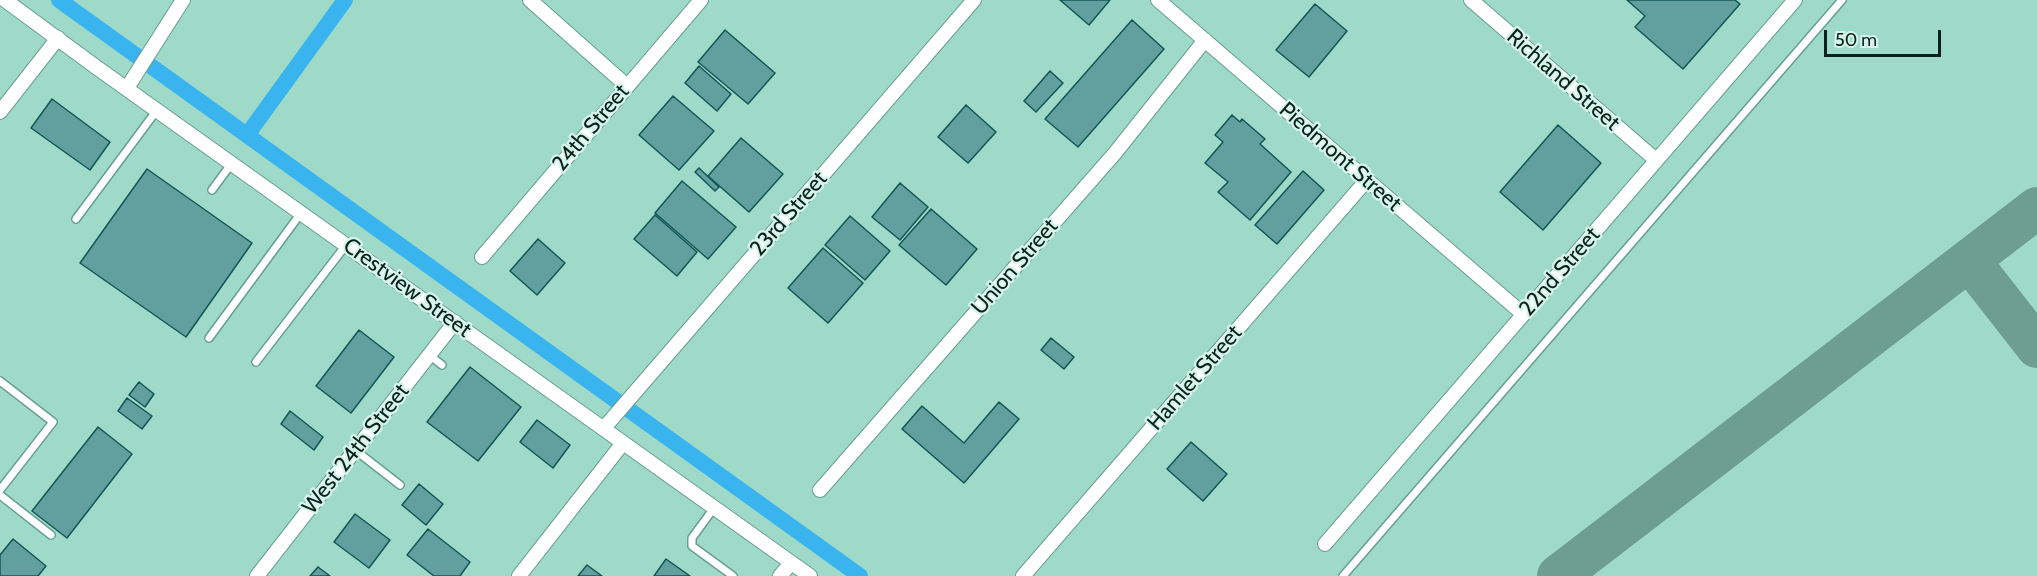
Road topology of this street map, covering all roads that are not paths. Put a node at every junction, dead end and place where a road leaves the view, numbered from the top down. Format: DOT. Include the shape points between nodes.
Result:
graph roads {
  1 [pos="5,0"];
  2 [pos="183,0"];
  3 [pos="530,0"];
  4 [pos="701,0"];
  5 [pos="974,0"];
  6 [pos="1158,0"];
  7 [pos="1471,0"];
  8 [pos="1842,0"];
  9 [pos="1791,1"];
  10 [pos="57,38"];
  11 [pos="1205,40"];
  12 [pos="130,82"];
  13 [pos="627,86"];
  14 [pos="157,110"];
  15 [pos="0,112"];
  16 [pos="1656,160"];
  17 [pos="232,163"];
  18 [pos="1366,181"];
  19 [pos="212,190"];
  20 [pos="301,213"];
  21 [pos="76,219"];
  22 [pos="346,245"];
  23 [pos="482,257"];
  24 [pos="1523,314"];
  25 [pos="455,322"];
  26 [pos="209,338"];
  27 [pos="429,356"];
  28 [pos="256,362"];
  29 [pos="442,365"];
  30 [pos="0,381"];
  31 [pos="604,428"];
  32 [pos="623,443"];
  33 [pos="355,450"];
  34 [pos="400,485"];
  35 [pos="0,490"];
  36 [pos="820,490"];
  37 [pos="0,495"];
  38 [pos="714,508"];
  39 [pos="51,535"];
  40 [pos="1325,544"];
  41 [pos="791,563"];
  42 [pos="257,576"];
  43 [pos="519,576"];
  44 [pos="733,576"];
  45 [pos="780,576"];
  46 [pos="810,576"];
  47 [pos="1023,576"];
  48 [pos="1343,576"];
  1 -- 10 [label="street, Crestview Street"];
  2 -- 12 [label="street"];
  3 -- 13 [label="street"];
  4 -- 13 [label="street, 24th Street"];
  5 -- 31 [label="street, 23rd Street"];
  6 -- 11 [label="street, Piedmont Street"];
  7 -- 16 [label="street, Richland Street"];
  8 -- 48 [label="lane"];
  9 -- 16 [label="street, 22nd Street"];
  10 -- 12 [label="street, Crestview Street"];
  10 -- 15 [label="street"];
  11 -- 18 [label="street, Piedmont Street"];
  11 -- 36 [label="street, Union Street" via="1115,153"];
  12 -- 14 [label="street, Crestview Street"];
  13 -- 23 [label="street, 24th Street"];
  14 -- 17 [label="street, Crestview Street"];
  14 -- 21 [label="lane"];
  16 -- 24 [label="street, 22nd Street"];
  17 -- 19 [label="lane"];
  17 -- 20 [label="street, Crestview Street"];
  18 -- 24 [label="street, Piedmont Street"];
  18 -- 47 [label="street, Hamlet Street"];
  20 -- 22 [label="street, Crestview Street"];
  20 -- 26 [label="lane"];
  22 -- 25 [label="street, Crestview Street"];
  22 -- 28 [label="lane"];
  24 -- 40 [label="street, 22nd Street"];
  25 -- 27 [label="street, West 24th Street"];
  25 -- 31 [label="street, Crestview Street"];
  27 -- 29 [label="lane"];
  27 -- 33 [label="street, West 24th Street"];
  30 -- 35 [label="lane" via="53,422"];
  31 -- 32 [label="street, Crestview Street"];
  32 -- 38 [label="street, Crestview Street"];
  32 -- 43 [label="street"];
  33 -- 34 [label="lane"];
  33 -- 42 [label="street, West 24th Street"];
  37 -- 39 [label="lane"];
  38 -- 41 [label="street, Crestview Street"];
  38 -- 44 [label="lane" via="692,538 692,546"];
  41 -- 45 [label="street"];
  41 -- 46 [label="street, Crestview Street"];
}
